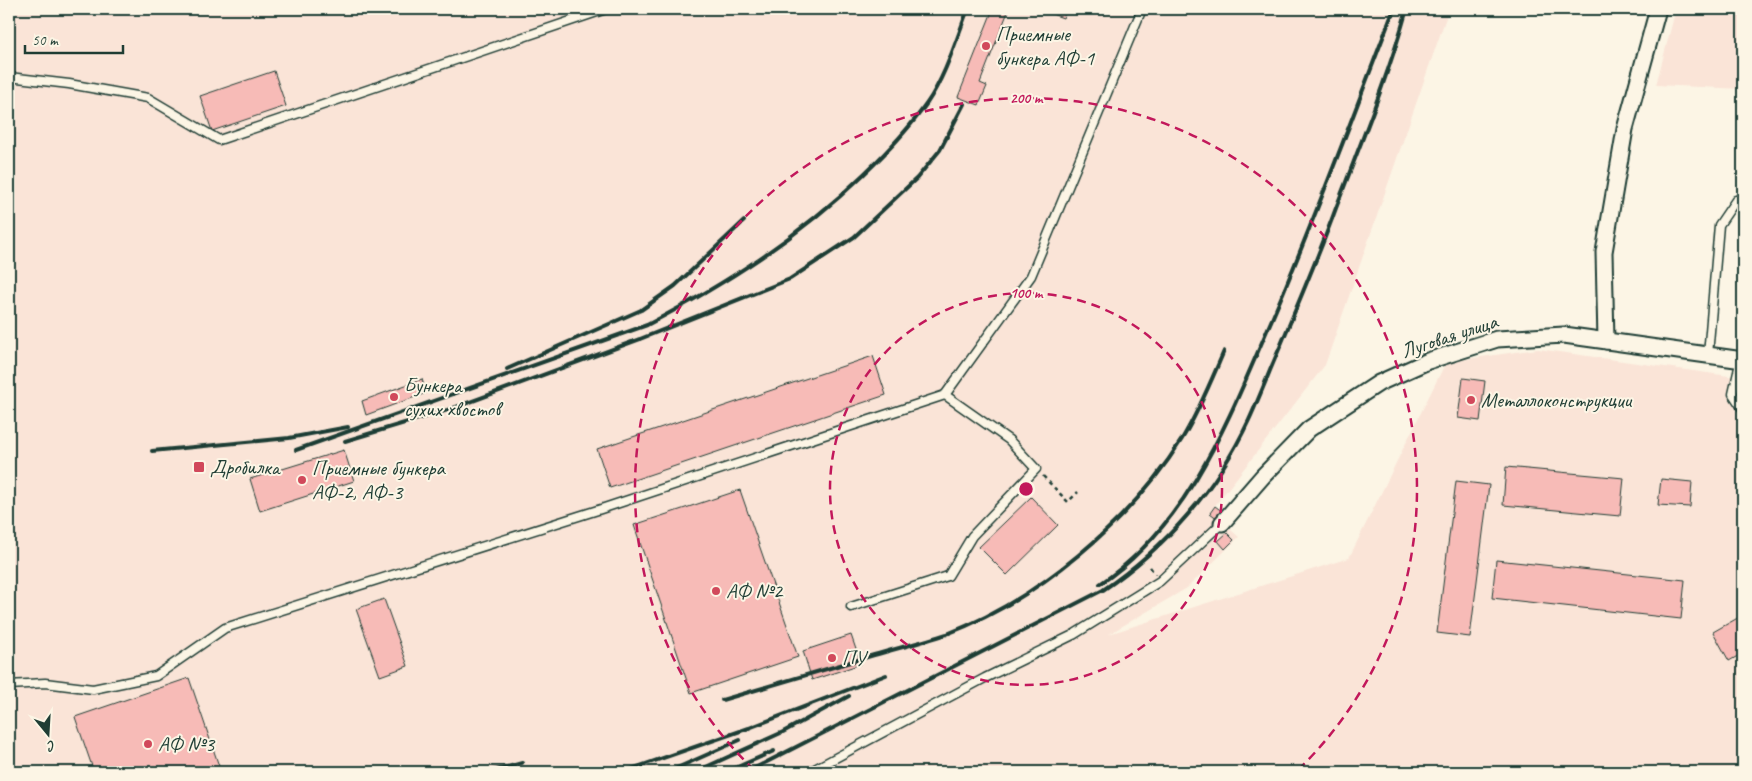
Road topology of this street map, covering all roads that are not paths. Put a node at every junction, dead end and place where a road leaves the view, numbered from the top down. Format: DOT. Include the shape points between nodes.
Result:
graph roads {
  1 [pos="606,9"];
  2 [pos="1142,9"];
  3 [pos="1658,9"];
  4 [pos="9,77"];
  5 [pos="1743,199"];
  6 [pos="1606,341"];
  7 [pos="1708,355"];
  8 [pos="1742,359"];
  9 [pos="945,395"];
  10 [pos="1743,409"];
  11 [pos="1222,523"];
  12 [pos="851,607"];
  13 [pos="9,685"];
  14 [pos="809,772"];
  1 -- 4 [label="lane" via="219,140 148,98"];
  2 -- 9 [label="lane" via="1031,276"];
  3 -- 6 [label="street" via="1625,128 1604,252"];
  5 -- 7 [label="lane" via="1736,200 1718,225"];
  6 -- 7 [label="street, Луговая улица"];
  6 -- 11 [label="street, Луговая улица" via="1564,336 1497,339 1428,360 1387,380 1309,429"];
  7 -- 8 [label="street, Луговая улица"];
  8 -- 10 [label="lane" via="1734,394"];
  9 -- 12 [label="lane" via="1009,440 1036,469 972,536 948,576"];
  9 -- 13 [label="lane" via="574,518 225,628 156,676 92,689 45,683"];
  11 -- 14 [label="lane" via="1160,581 1073,635"];
}
